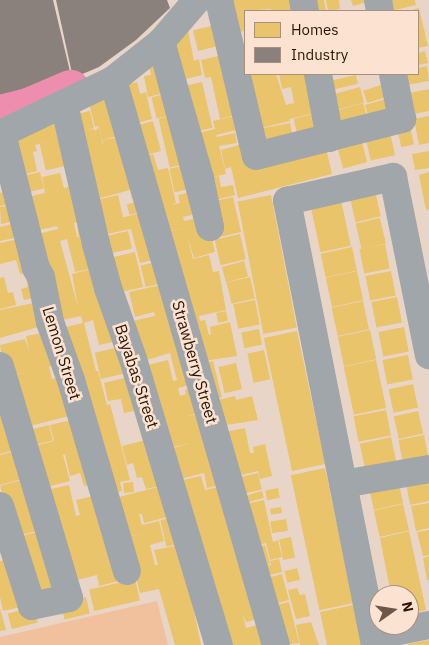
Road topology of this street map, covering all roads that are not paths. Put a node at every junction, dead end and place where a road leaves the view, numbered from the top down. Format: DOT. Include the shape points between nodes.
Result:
graph roads {
  1 [pos="197,0"];
  2 [pos="219,0"];
  3 [pos="162,42"];
  4 [pos="318,75"];
  5 [pos="393,75"];
  6 [pos="114,80"];
  7 [pos="64,104"];
  8 [pos="1,134"];
  9 [pos="330,138"];
  10 [pos="429,355"];
  11 [pos="0,366"];
  12 [pos="429,469"];
  13 [pos="343,484"];
  14 [pos="0,506"];
  15 [pos="127,571"];
  16 [pos="429,625"];
  17 [pos="374,641"];
  18 [pos="220,645"];
  19 [pos="276,645"];
  1 -- 3 [label="street"];
  2 -- 9 [label="street" via="256,156"];
  3 -- 3 [label="street" via="169,70 210,227 200,178"];
  3 -- 6 [label="street"];
  4 -- 9 [label="street"];
  5 -- 9 [label="street" via="402,119"];
  6 -- 7 [label="street"];
  6 -- 19 [label="street, Strawberry Street"];
  7 -- 8 [label="street"];
  7 -- 18 [label="street, Bayabas Street" via="108,288 133,359"];
  8 -- 15 [label="street, Lemon Street" via="41,277 50,322 71,380"];
  10 -- 13 [label="street" via="393,177 287,201"];
  11 -- 14 [label="street" via="69,598 32,606"];
  12 -- 13 [label="street"];
  13 -- 17 [label="street"];
  16 -- 17 [label="street"];
}
